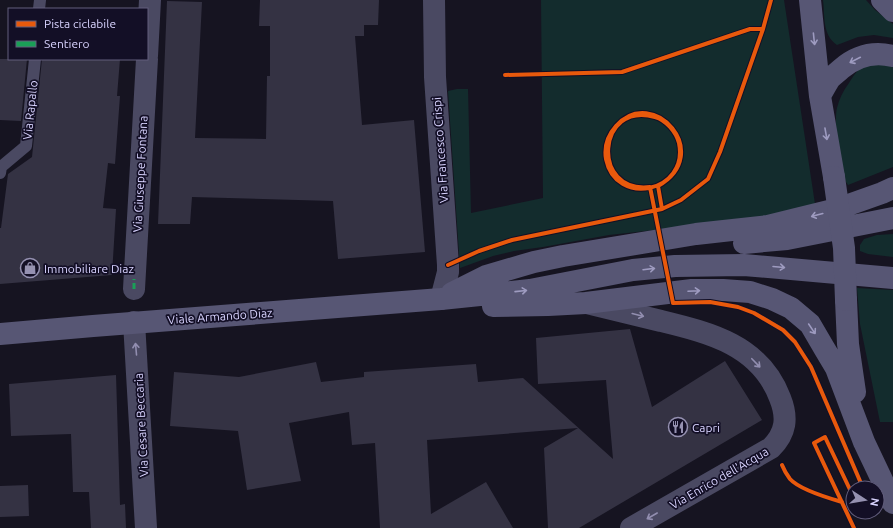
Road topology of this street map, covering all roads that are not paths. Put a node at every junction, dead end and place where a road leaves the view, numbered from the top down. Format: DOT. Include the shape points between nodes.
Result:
graph roads {
  1 [pos="150,0"];
  2 [pos="434,0"];
  3 [pos="810,0"];
  4 [pos="882,0"];
  5 [pos="893,11"];
  6 [pos="148,39"];
  7 [pos="893,56"];
  8 [pos="35,60"];
  9 [pos="147,60"];
  10 [pos="820,96"];
  11 [pos="0,173"];
  12 [pos="893,188"];
  13 [pos="893,218"];
  14 [pos="563,256"];
  15 [pos="893,278"];
  16 [pos="134,284"];
  17 [pos="441,299"];
  18 [pos="586,303"];
  19 [pos="134,322"];
  20 [pos="0,334"];
  21 [pos="864,442"];
  22 [pos="893,503"];
  23 [pos="146,528"];
  24 [pos="631,528"];
  1 -- 6 [label="street, Via Giuseppe Fontana"];
  2 -- 17 [label="street, Via Francesco Crispi" via="435,78 448,265"];
  3 -- 10 [label="main road, one-way"];
  4 -- 5 [label="main road"];
  7 -- 10 [label="main road, one-way" via="874,54 856,59 830,78"];
  8 -- 11 [label="lane, Via Rapallo" via="26,146 1,167"];
  9 -- 16 [label="street, Via Giuseppe Fontana"];
  10 -- 21 [label="main road, one-way, bridge" via="844,248 850,362"];
  12 -- 14 [label="main road, one-way" via="837,209 788,222"];
  13 -- 14 [label="main road" via="787,239 652,252"];
  14 -- 17 [label="main road" via="486,276"];
  17 -- 15 [label="main road, Viale Armando Diaz, one-way" via="530,290 633,270 690,266 777,267"];
  17 -- 18 [label="main road" via="468,305"];
  17 -- 19 [label="main road, Viale Armando Diaz"];
  18 -- 21 [label="main road, one-way" via="692,290 750,292 779,302 791,308 810,324 836,368"];
  18 -- 24 [label="street, Via Enrico dell'Acqua, one-way" via="698,330 736,346 763,370 772,382 782,405 782,434 771,448"];
  19 -- 20 [label="main road, Viale Armando Diaz"];
  23 -- 19 [label="street, Via Cesare Beccaria, one-way"];
  21 -- 22 [label="main road"];
}
